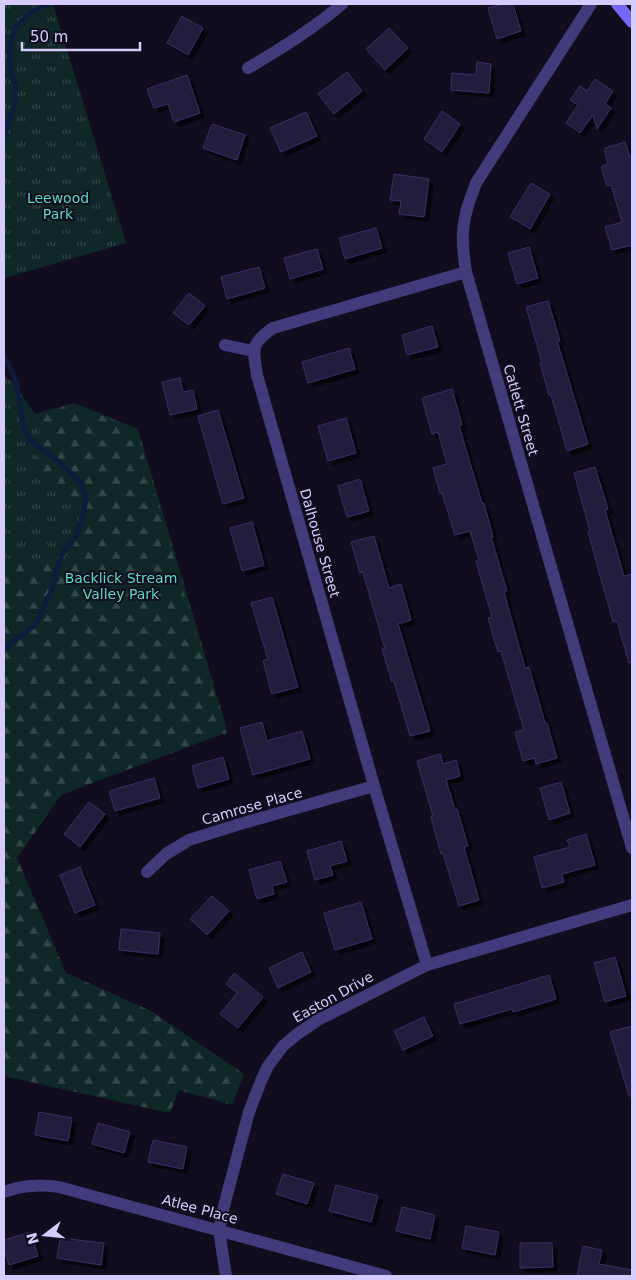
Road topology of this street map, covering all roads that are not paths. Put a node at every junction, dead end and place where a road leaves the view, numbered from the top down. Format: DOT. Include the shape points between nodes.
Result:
graph roads {
  1 [pos="342,4"];
  2 [pos="591,4"];
  3 [pos="617,4"];
  4 [pos="632,22"];
  5 [pos="248,68"];
  6 [pos="466,272"];
  7 [pos="225,345"];
  8 [pos="253,351"];
  9 [pos="374,786"];
  10 [pos="632,848"];
  11 [pos="147,872"];
  12 [pos="632,905"];
  13 [pos="427,965"];
  14 [pos="4,1192"];
  15 [pos="220,1230"];
  16 [pos="226,1276"];
  17 [pos="386,1276"];
  1 -- 5 [label="street" via="287,46"];
  2 -- 6 [label="street, Catlett Street" via="476,183 463,232"];
  3 -- 4 [label="street"];
  6 -- 8 [label="street" via="273,328 261,336"];
  6 -- 10 [label="street, Catlett Street"];
  7 -- 8 [label="street"];
  8 -- 9 [label="street, Dalhouse Street" via="257,375"];
  9 -- 11 [label="street, Camrose Place" via="190,840 166,854"];
  9 -- 13 [label="street, Dalhouse Street"];
  12 -- 13 [label="street, Easton Drive"];
  13 -- 15 [label="street, Easton Drive" via="318,1020 284,1046 268,1066 254,1099"];
  14 -- 15 [label="street, Atlee Place" via="26,1186 59,1187"];
  15 -- 16 [label="street, Easton Drive"];
  15 -- 17 [label="street, Atlee Place"];
}
